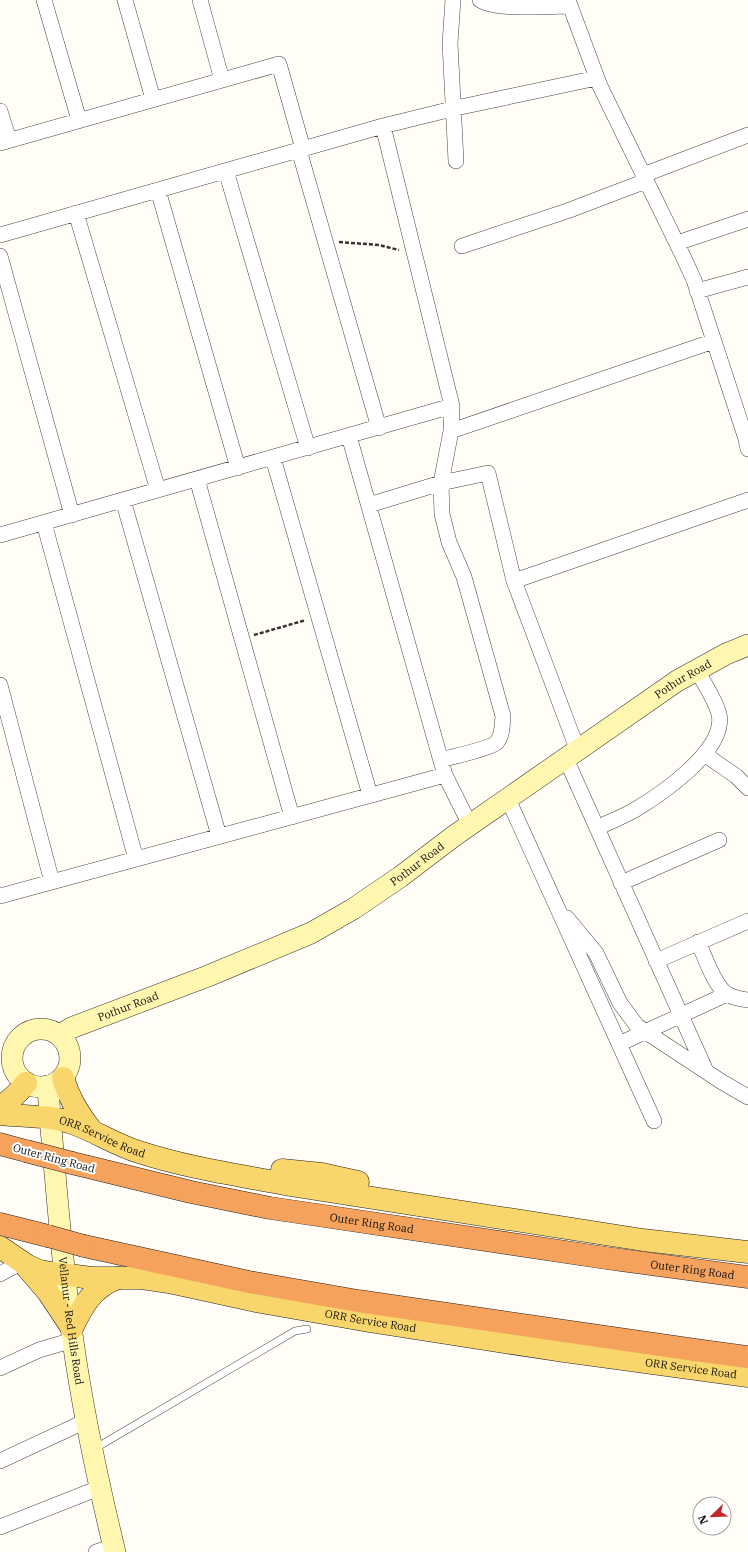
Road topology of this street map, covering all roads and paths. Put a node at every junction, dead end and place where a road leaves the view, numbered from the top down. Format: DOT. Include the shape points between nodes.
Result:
graph roads {
  1 [pos="44,0"];
  2 [pos="125,0"];
  3 [pos="200,0"];
  4 [pos="452,0"];
  5 [pos="480,0"];
  6 [pos="569,3"];
  7 [pos="597,78"];
  8 [pos="222,80"];
  9 [pos="153,99"];
  10 [pos="452,109"];
  11 [pos="0,111"];
  12 [pos="79,120"];
  13 [pos="383,126"];
  14 [pos="748,135"];
  15 [pos="4,141"];
  16 [pos="301,150"];
  17 [pos="456,161"];
  18 [pos="226,171"];
  19 [pos="645,178"];
  20 [pos="158,190"];
  21 [pos="76,213"];
  22 [pos="748,219"];
  23 [pos="0,235"];
  24 [pos="325,242"];
  25 [pos="677,243"];
  26 [pos="462,246"];
  27 [pos="415,254"];
  28 [pos="0,256"];
  29 [pos="748,278"];
  30 [pos="697,291"];
  31 [pos="714,341"];
  32 [pos="452,406"];
  33 [pos="379,428"];
  34 [pos="451,431"];
  35 [pos="349,436"];
  36 [pos="308,448"];
  37 [pos="748,449"];
  38 [pos="273,458"];
  39 [pos="238,468"];
  40 [pos="197,479"];
  41 [pos="441,483"];
  42 [pos="158,490"];
  43 [pos="123,500"];
  44 [pos="748,500"];
  45 [pos="368,504"];
  46 [pos="72,515"];
  47 [pos="44,523"];
  48 [pos="0,535"];
  49 [pos="514,581"];
  50 [pos="318,617"];
  51 [pos="242,639"];
  52 [pos="748,645"];
  53 [pos="697,670"];
  54 [pos="0,685"];
  55 [pos="704,754"];
  56 [pos="572,755"];
  57 [pos="441,760"];
  58 [pos="445,775"];
  59 [pos="748,788"];
  60 [pos="370,795"];
  61 [pos="508,799"];
  62 [pos="292,816"];
  63 [pos="470,825"];
  64 [pos="597,828"];
  65 [pos="219,836"];
  66 [pos="719,840"];
  67 [pos="136,859"];
  68 [pos="52,882"];
  69 [pos="622,883"];
  70 [pos="0,896"];
  71 [pos="558,909"];
  72 [pos="748,921"];
  73 [pos="698,942"];
  74 [pos="656,961"];
  75 [pos="727,994"];
  76 [pos="599,1000"];
  77 [pos="748,1000"];
  78 [pos="620,1003"];
  79 [pos="681,1016"];
  80 [pos="646,1032"];
  81 [pos="60,1035"];
  82 [pos="619,1044"];
  83 [pos="7,1045"];
  84 [pos="706,1071"];
  85 [pos="55,1082"];
  86 [pos="26,1083"];
  87 [pos="744,1091"];
  88 [pos="0,1106"];
  89 [pos="0,1114"];
  90 [pos="50,1118"];
  91 [pos="654,1121"];
  92 [pos="93,1132"];
  93 [pos="0,1144"];
  94 [pos="0,1224"];
  95 [pos="0,1246"];
  96 [pos="748,1252"];
  97 [pos="22,1262"];
  98 [pos="0,1274"];
  99 [pos="65,1274"];
  100 [pos="748,1277"];
  101 [pos="120,1278"];
  102 [pos="307,1328"];
  103 [pos="72,1334"];
  104 [pos="748,1357"];
  105 [pos="0,1368"];
  106 [pos="748,1376"];
  107 [pos="86,1421"];
  108 [pos="92,1450"];
  109 [pos="0,1461"];
  110 [pos="99,1488"];
  111 [pos="0,1527"];
  112 [pos="108,1550"];
  1 -- 12 [label="street"];
  2 -- 9 [label="street"];
  3 -- 8 [label="street"];
  4 -- 10 [label="street"];
  5 -- 6 [label="street" via="494,6"];
  6 -- 7 [label="street"];
  7 -- 10 [label="street"];
  7 -- 19 [label="street"];
  8 -- 9 [label="street"];
  8 -- 16 [label="street" via="279,64"];
  9 -- 12 [label="street"];
  10 -- 13 [label="street"];
  10 -- 17 [label="street"];
  11 -- 15 [label="street"];
  12 -- 15 [label="street"];
  13 -- 16 [label="street"];
  13 -- 27 [label="street"];
  14 -- 19 [label="street"];
  16 -- 18 [label="street"];
  16 -- 24 [label="street"];
  18 -- 20 [label="street"];
  18 -- 36 [label="street"];
  19 -- 25 [label="street"];
  19 -- 26 [label="street" via="567,211"];
  20 -- 21 [label="street"];
  20 -- 39 [label="street"];
  21 -- 23 [label="street"];
  21 -- 42 [label="street"];
  22 -- 25 [label="street"];
  24 -- 27 [label="path" via="379,245"];
  24 -- 33 [label="street"];
  25 -- 30 [label="street"];
  27 -- 32 [label="street"];
  28 -- 46 [label="street"];
  29 -- 30 [label="street"];
  30 -- 31 [label="street"];
  31 -- 34 [label="street"];
  31 -- 37 [label="street"];
  32 -- 33 [label="street"];
  32 -- 34 [label="street"];
  33 -- 35 [label="street"];
  34 -- 41 [label="street"];
  35 -- 36 [label="street"];
  35 -- 45 [label="street"];
  36 -- 38 [label="street"];
  38 -- 39 [label="street"];
  38 -- 50 [label="street"];
  39 -- 40 [label="street"];
  40 -- 42 [label="street"];
  40 -- 51 [label="street"];
  41 -- 45 [label="street"];
  41 -- 49 [label="street" via="488,473"];
  41 -- 57 [label="street" via="440,502 444,527 464,577 503,716 502,732 496,743"];
  42 -- 43 [label="street"];
  43 -- 46 [label="street"];
  43 -- 65 [label="street"];
  44 -- 49 [label="street"];
  45 -- 57 [label="street"];
  46 -- 47 [label="street"];
  47 -- 48 [label="street"];
  47 -- 67 [label="street"];
  49 -- 56 [label="street"];
  50 -- 51 [label="path"];
  50 -- 60 [label="street"];
  51 -- 62 [label="street"];
  52 -- 53 [label="street, Pothur Road"];
  53 -- 55 [label="street" via="719,714 719,727 711,746"];
  53 -- 56 [label="street, Pothur Road" via="677,681"];
  54 -- 68 [label="street"];
  55 -- 59 [label="street" via="731,772"];
  55 -- 64 [label="street" via="662,792 632,811"];
  56 -- 61 [label="street, Pothur Road"];
  56 -- 64 [label="street"];
  57 -- 58 [label="street"];
  58 -- 60 [label="street"];
  58 -- 63 [label="street"];
  60 -- 62 [label="street"];
  61 -- 63 [label="street, Pothur Road"];
  61 -- 71 [label="street"];
  62 -- 65 [label="street"];
  63 -- 81 [label="street, Pothur Road" via="353,909 311,933 208,976 70,1028"];
  64 -- 69 [label="street"];
  65 -- 67 [label="street"];
  66 -- 69 [label="street"];
  67 -- 68 [label="street"];
  68 -- 70 [label="street"];
  69 -- 74 [label="street"];
  71 -- 76 [label="street"];
  71 -- 78 [label="street" via="596,953"];
  72 -- 73 [label="street"];
  73 -- 74 [label="street"];
  73 -- 75 [label="street" via="716,979"];
  74 -- 79 [label="street"];
  75 -- 77 [label="street"];
  75 -- 79 [label="street"];
  76 -- 78 [label="street"];
  76 -- 82 [label="street"];
  78 -- 80 [label="street" via="637,1026"];
  79 -- 80 [label="street"];
  79 -- 84 [label="street"];
  80 -- 82 [label="street"];
  80 -- 84 [label="street"];
  81 -- 83 [label="street" via="49,1029 35,1029"];
  81 -- 85 [label="street" via="69,1047 71,1060 67,1073"];
  82 -- 91 [label="street"];
  83 -- 86 [label="street" via="16,1074"];
  84 -- 87 [label="street"];
  85 -- 86 [label="street" via="37,1087"];
  85 -- 90 [label="street, Vellanur - Red Hills Road"];
  85 -- 92 [label="main road" via="67,1093"];
  86 -- 88 [label="main road" via="6,1104"];
  89 -- 90 [label="main road, ORR Service Road"];
  90 -- 92 [label="main road, ORR Service Road" via="72,1123"];
  90 -- 99 [label="street, Vellanur - Red Hills Road"];
  92 -- 96 [label="main road, ORR Service Road" via="138,1152 177,1163 290,1185 643,1240"];
  93 -- 100 [label="highway, Outer Ring Road, bridge" via="72,1164 270,1208"];
  94 -- 104 [label="highway, bridge" via="84,1246 249,1282 358,1301"];
  95 -- 97 [label="main road, ORR Service Road"];
  97 -- 98 [label="street"];
  97 -- 99 [label="main road, ORR Service Road" via="40,1271"];
  97 -- 103 [label="main road" via="48,1292"];
  99 -- 101 [label="main road, ORR Service Road" via="92,1278"];
  99 -- 103 [label="street, Vellanur - Red Hills Road"];
  101 -- 103 [label="main road" via="107,1282 94,1292 83,1306"];
  101 -- 106 [label="main road, ORR Service Road" via="169,1282 369,1322"];
  102 -- 108 [label="lane" via="295,1331"];
  103 -- 105 [label="street"];
  103 -- 107 [label="street, Vellanur - Red Hills Road"];
  107 -- 108 [label="street, Vellanur - Red Hills Road"];
  107 -- 109 [label="street"];
  108 -- 110 [label="street, Vellanur - Red Hills Road"];
  110 -- 111 [label="street"];
  110 -- 112 [label="street, Vellanur - Red Hills Road"];
}
